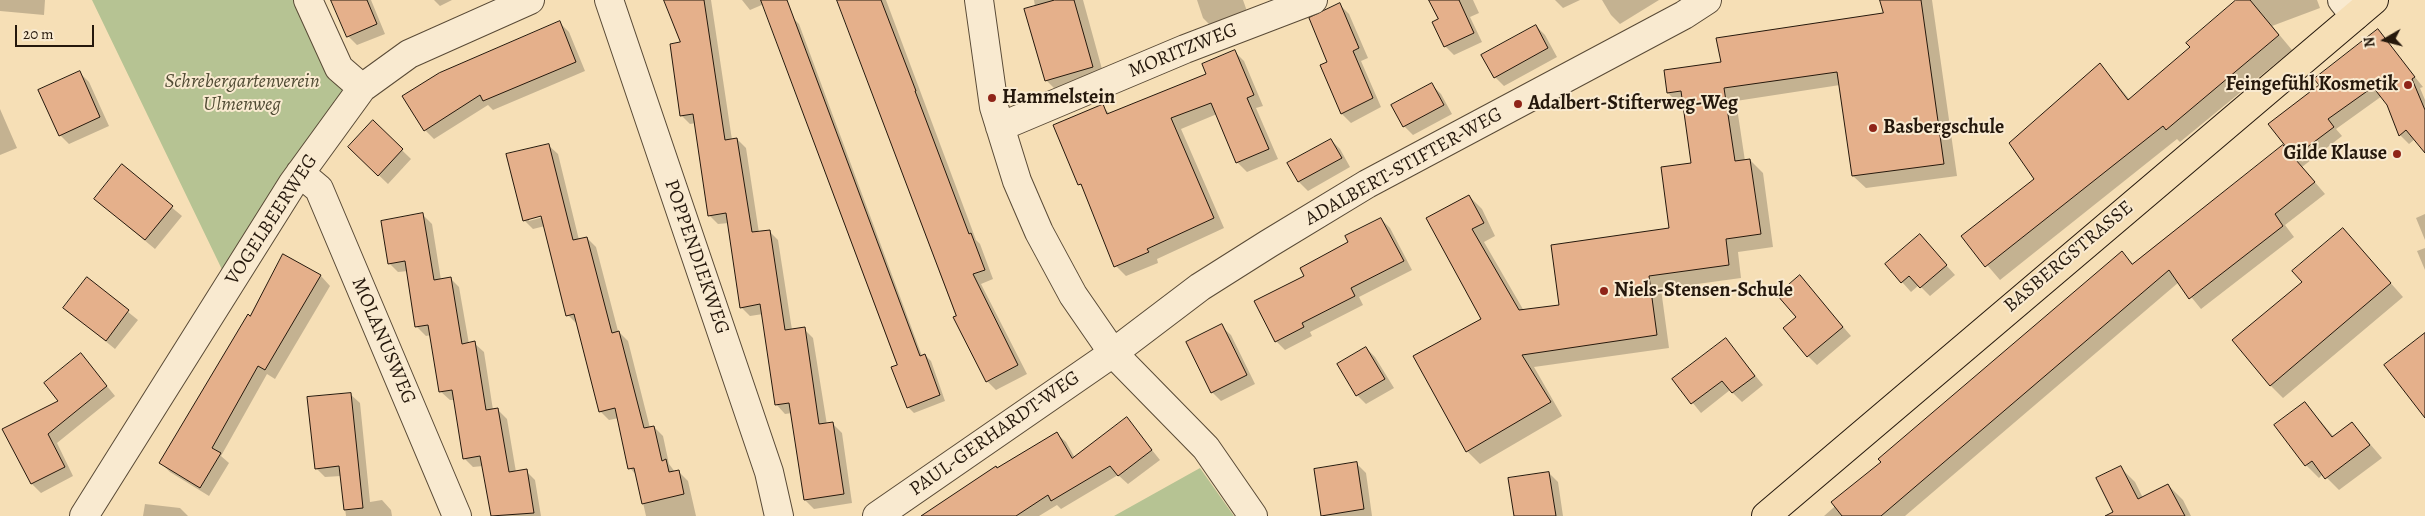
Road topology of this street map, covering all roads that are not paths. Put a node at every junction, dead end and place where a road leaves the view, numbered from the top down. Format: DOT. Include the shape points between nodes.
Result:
graph roads {
  1 [pos="308,0"];
  2 [pos="530,0"];
  3 [pos="609,0"];
  4 [pos="979,0"];
  5 [pos="1313,0"];
  6 [pos="1707,0"];
  7 [pos="2357,5"];
  8 [pos="502,6"];
  9 [pos="362,88"];
  10 [pos="1000,127"];
  11 [pos="300,173"];
  12 [pos="1113,353"];
  13 [pos="84,516"];
  14 [pos="457,516"];
  15 [pos="779,516"];
  16 [pos="877,516"];
  17 [pos="1253,516"];
  18 [pos="1766,516"];
  1 -- 9 [label="street" via="339,68"];
  2 -- 8 [label="street, VOGELBEERWEG"];
  3 -- 15 [label="street, POPPENDIEKWEG" via="769,472"];
  4 -- 10 [label="street" via="992,98"];
  5 -- 10 [label="street, MORITZWEG" via="1185,49"];
  6 -- 12 [label="street, ADALBERT-STIFTER-WEG" via="1359,189 1200,287"];
  7 -- 18 [label="main road, BASBERGSTRASSE"];
  8 -- 9 [label="street, VOGELBEERWEG" via="409,54"];
  9 -- 11 [label="street, VOGELBEERWEG"];
  10 -- 12 [label="street" via="1017,181 1039,232 1073,295"];
  11 -- 13 [label="street, VOGELBEERWEG"];
  11 -- 14 [label="street, MOLANUSWEG" via="319,190"];
  12 -- 16 [label="street, PAUL-GERHARDT-WEG"];
  12 -- 17 [label="street" via="1206,448"];
}
